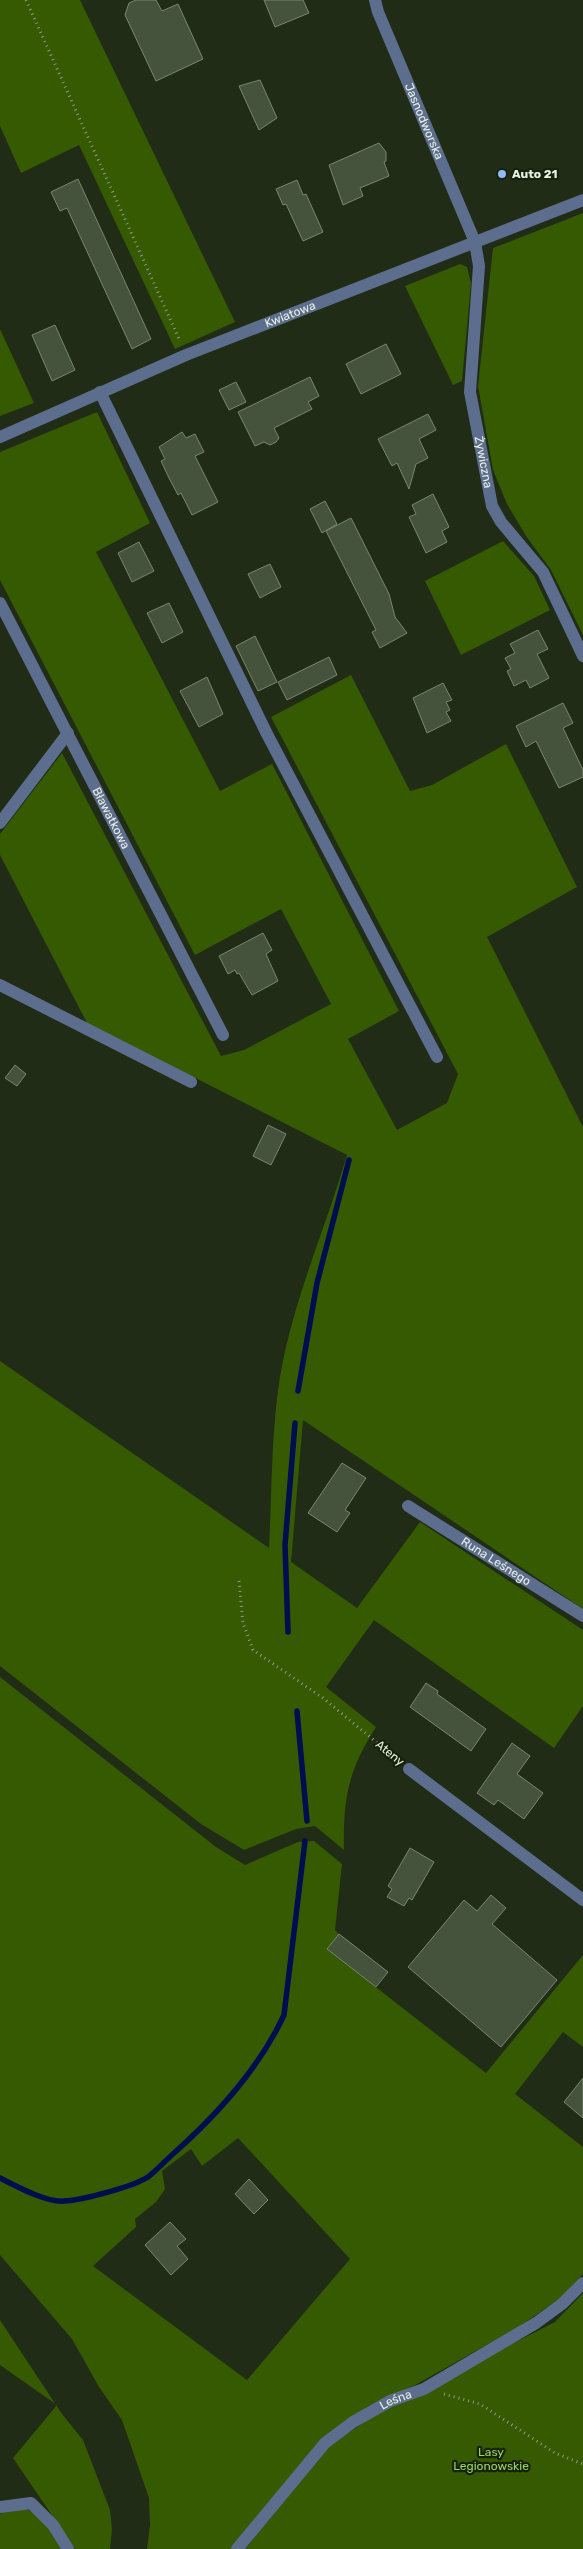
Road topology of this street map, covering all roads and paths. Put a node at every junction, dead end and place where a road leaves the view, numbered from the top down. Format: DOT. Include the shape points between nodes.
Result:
graph roads {
  1 [pos="26,0"];
  2 [pos="375,0"];
  3 [pos="583,200"];
  4 [pos="475,242"];
  5 [pos="186,355"];
  6 [pos="100,392"];
  7 [pos="0,437"];
  8 [pos="0,603"];
  9 [pos="583,656"];
  10 [pos="68,732"];
  11 [pos="0,822"];
  12 [pos="0,985"];
  13 [pos="223,1035"];
  14 [pos="437,1057"];
  15 [pos="191,1082"];
  16 [pos="408,1506"];
  17 [pos="239,1581"];
  18 [pos="583,1616"];
  19 [pos="409,1769"];
  20 [pos="583,1900"];
  21 [pos="583,2283"];
  22 [pos="424,2389"];
  23 [pos="583,2464"];
  24 [pos="0,2507"];
  25 [pos="68,2549"];
  26 [pos="237,2549"];
  1 -- 5 [label="path"];
  2 -- 4 [label="street, Jasnodworska"];
  3 -- 4 [label="street, Kwiatowa"];
  4 -- 5 [label="street, Kwiatowa"];
  4 -- 9 [label="street, Żywiczna" via="479,266 470,392 492,506 542,572"];
  5 -- 6 [label="street, Kwiatowa"];
  6 -- 7 [label="street, Kwiatowa"];
  6 -- 14 [label="street" via="267,734"];
  8 -- 10 [label="street, Bławatkowa"];
  10 -- 11 [label="street"];
  10 -- 13 [label="street, Bławatkowa"];
  12 -- 15 [label="street"];
  16 -- 18 [label="street, Runa Leśnego"];
  17 -- 19 [label="path, Ateny" via="243,1623 254,1650 323,1698"];
  19 -- 20 [label="street, Ateny"];
  21 -- 22 [label="street, Leśna" via="536,2323"];
  22 -- 23 [label="path" via="480,2404 555,2453"];
  22 -- 26 [label="street, Leśna" via="390,2401 325,2443"];
  24 -- 25 [label="street" via="31,2503 53,2525"];
}
